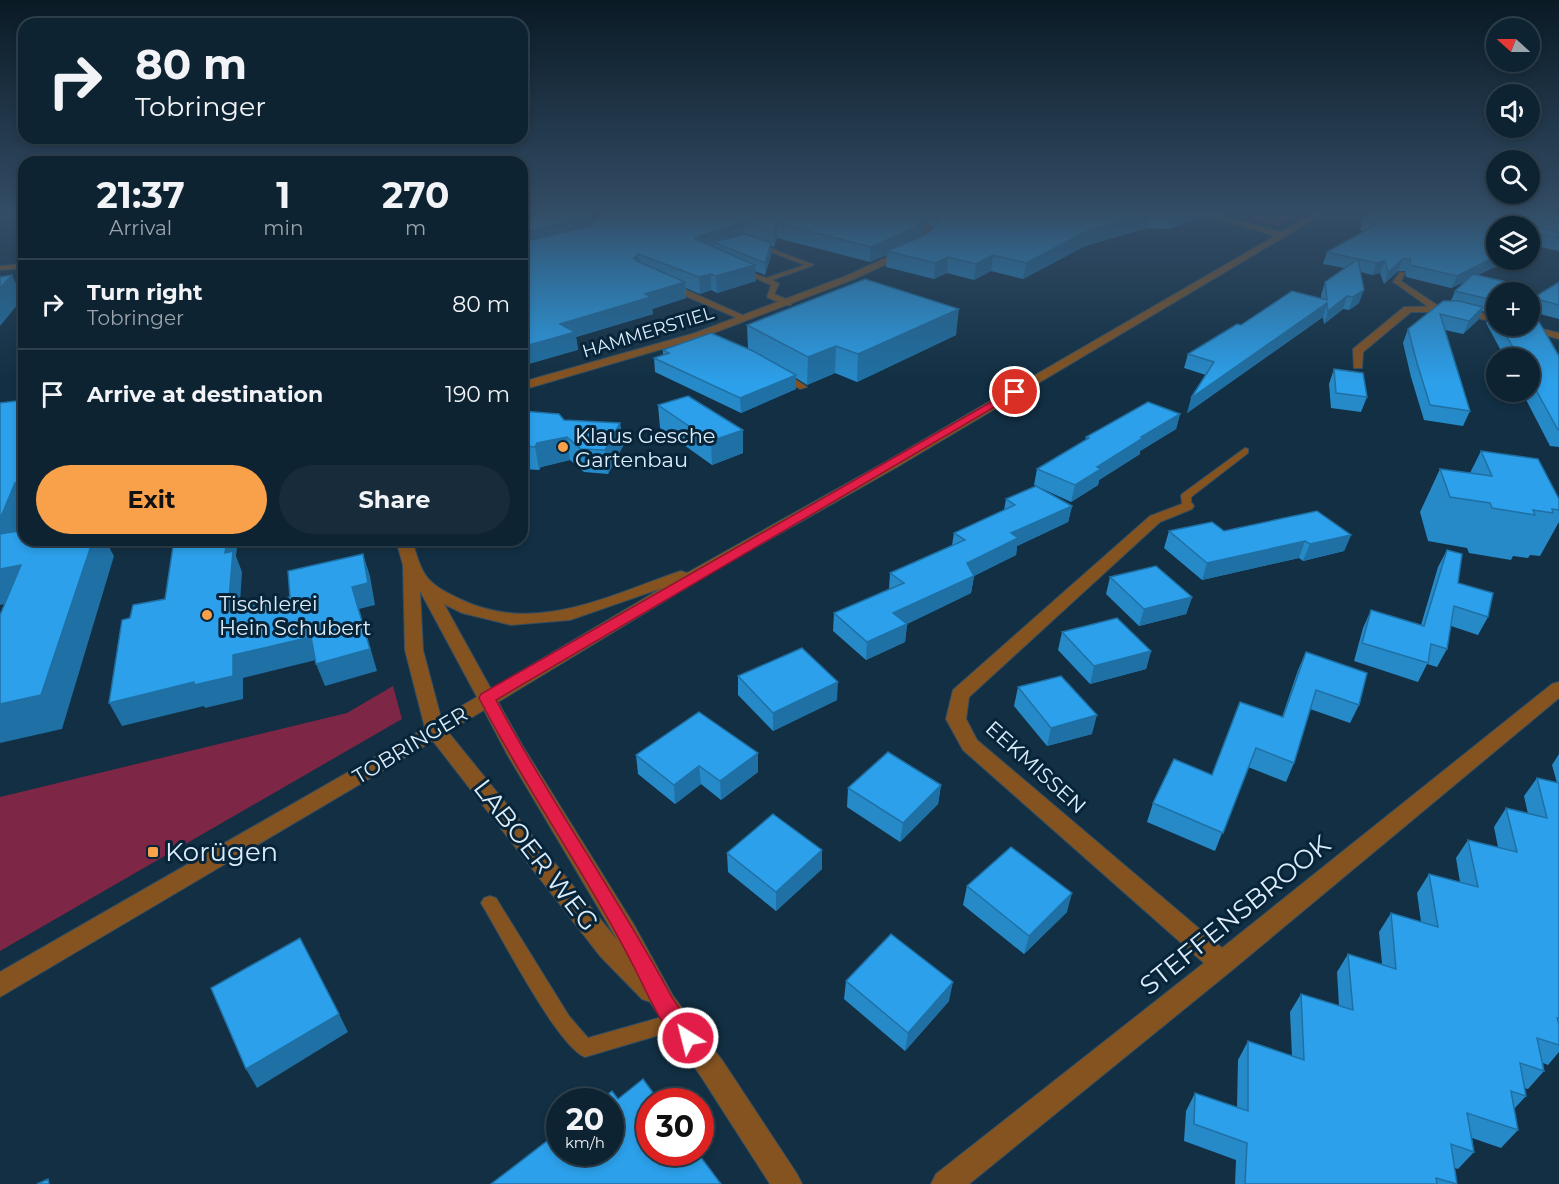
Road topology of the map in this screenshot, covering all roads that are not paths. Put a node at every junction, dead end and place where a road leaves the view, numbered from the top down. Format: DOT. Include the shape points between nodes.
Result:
graph roads {
  1 [pos="741,270"];
  2 [pos="795,270"];
  3 [pos="866,270"];
  4 [pos="1222,270"];
  5 [pos="1402,273"];
  6 [pos="766,280"];
  7 [pos="662,282"];
  8 [pos="788,303"];
  9 [pos="1437,309"];
  10 [pos="1486,317"];
  11 [pos="746,318"];
  12 [pos="1540,331"];
  13 [pos="699,335"];
  14 [pos="1559,336"];
  15 [pos="715,342"];
  16 [pos="1358,366"];
  17 [pos="775,372"];
  18 [pos="528,384"];
  19 [pos="803,387"];
  20 [pos="1245,451"];
  21 [pos="1187,506"];
  22 [pos="406,546"];
  23 [pos="411,565"];
  24 [pos="713,565"];
  25 [pos="428,590"];
  26 [pos="1559,688"];
  27 [pos="487,698"];
  28 [pos="435,729"];
  29 [pos="490,903"];
  30 [pos="1222,963"];
  31 [pos="0,985"];
  32 [pos="670,1013"];
  33 [pos="787,1184"];
  34 [pos="946,1184"];
  1 -- 6 [label="lane"];
  2 -- 6 [label="lane"];
  3 -- 8 [label="street, HAMMERSTIEL"];
  4 -- 24 [label="street, TOBRINGER"];
  5 -- 9 [label="lane" via="1397,282"];
  6 -- 8 [label="lane" via="776,284 770,295"];
  7 -- 11 [label="lane"];
  8 -- 11 [label="street, HAMMERSTIEL"];
  9 -- 10 [label="street"];
  9 -- 16 [label="street" via="1408,309 1357,351"];
  11 -- 13 [label="street, HAMMERSTIEL"];
  12 -- 14 [label="street"];
  13 -- 15 [label="lane"];
  13 -- 18 [label="street, HAMMERSTIEL"];
  17 -- 19 [label="lane"];
  20 -- 21 [label="lane" via="1186,496"];
  21 -- 30 [label="street, EEKMISSEN" via="1155,519 960,695 956,719 970,745"];
  22 -- 23 [label="street"];
  23 -- 25 [label="street"];
  23 -- 28 [label="street" via="414,650"];
  24 -- 25 [label="street" via="570,615 511,620 468,609"];
  24 -- 27 [label="street, TOBRINGER"];
  25 -- 27 [label="street"];
  26 -- 30 [label="street, STEFFENSBROOK"];
  27 -- 28 [label="street, TOBRINGER"];
  27 -- 32 [label="street, LABOER WEG"];
  28 -- 31 [label="street, TOBRINGER"];
  28 -- 32 [label="street, LABOER WEG" via="609,948"];
  29 -- 32 [label="lane" via="562,1022 585,1047"];
  30 -- 34 [label="street, STEFFENSBROOK"];
  32 -- 33 [label="street, LABOER WEG" via="712,1069"];
}
